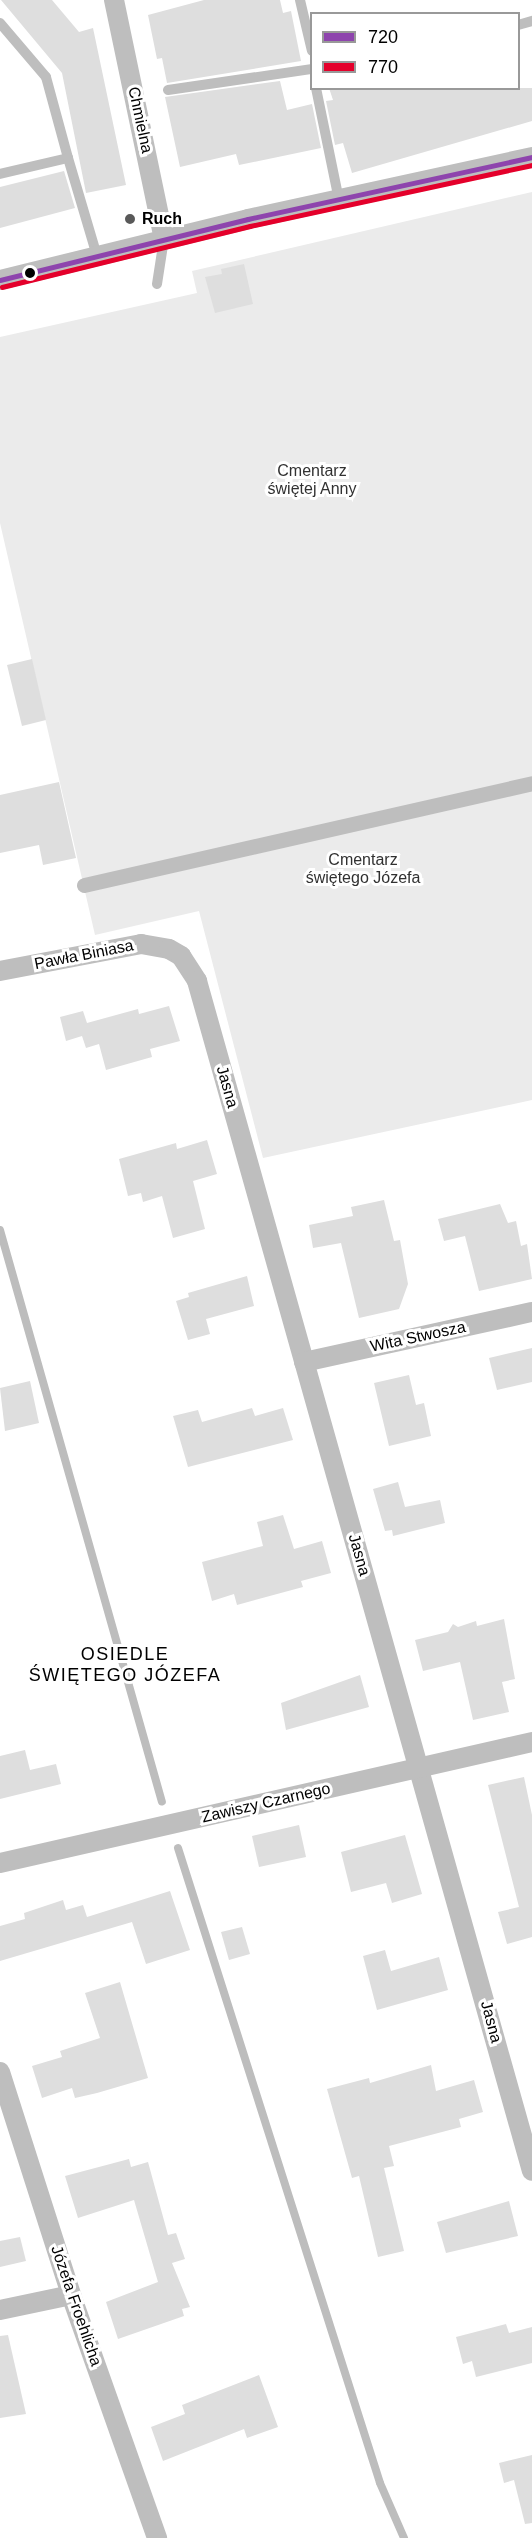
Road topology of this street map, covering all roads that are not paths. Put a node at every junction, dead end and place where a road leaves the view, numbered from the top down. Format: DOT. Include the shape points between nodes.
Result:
graph roads {
  1 [pos="300,0"];
  2 [pos="120,1"];
  3 [pos="0,23"];
  4 [pos="310,42"];
  5 [pos="310,69"];
  6 [pos="168,90"];
  7 [pos="316,90"];
  8 [pos="532,157"];
  9 [pos="68,158"];
  10 [pos="0,174"];
  11 [pos="339,200"];
  12 [pos="164,239"];
  13 [pos="97,256"];
  14 [pos="0,280"];
  15 [pos="157,284"];
  16 [pos="532,783"];
  17 [pos="84,885"];
  18 [pos="169,949"];
  19 [pos="0,971"];
  20 [pos="532,1312"];
  21 [pos="304,1362"];
  22 [pos="532,1742"];
  23 [pos="420,1768"];
  24 [pos="0,1863"];
  25 [pos="0,2072"];
  26 [pos="532,2171"];
  27 [pos="70,2295"];
  28 [pos="0,2310"];
  29 [pos="157,2538"];
  1 -- 4 [label="lane"];
  2 -- 12 [label="street, Chmielna"];
  3 -- 9 [label="lane" via="46,77"];
  5 -- 6 [label="lane"];
  7 -- 11 [label="lane"];
  8 -- 11 [label="street"];
  9 -- 10 [label="lane"];
  9 -- 13 [label="lane"];
  11 -- 12 [label="street"];
  12 -- 13 [label="street"];
  12 -- 15 [label="lane"];
  13 -- 14 [label="street"];
  16 -- 17 [label="street"];
  18 -- 19 [label="street, Pawła Biniasa" via="141,944"];
  18 -- 21 [label="street, Jasna" via="181,956 197,981"];
  20 -- 21 [label="street, Wita Stwosza"];
  21 -- 23 [label="street, Jasna"];
  22 -- 23 [label="street, Zawiszy Czarnego"];
  23 -- 24 [label="street, Zawiszy Czarnego"];
  23 -- 26 [label="street, Jasna"];
  25 -- 27 [label="street, Józefa Froehlicha"];
  27 -- 28 [label="street"];
  27 -- 29 [label="street, Józefa Froehlicha"];
}
